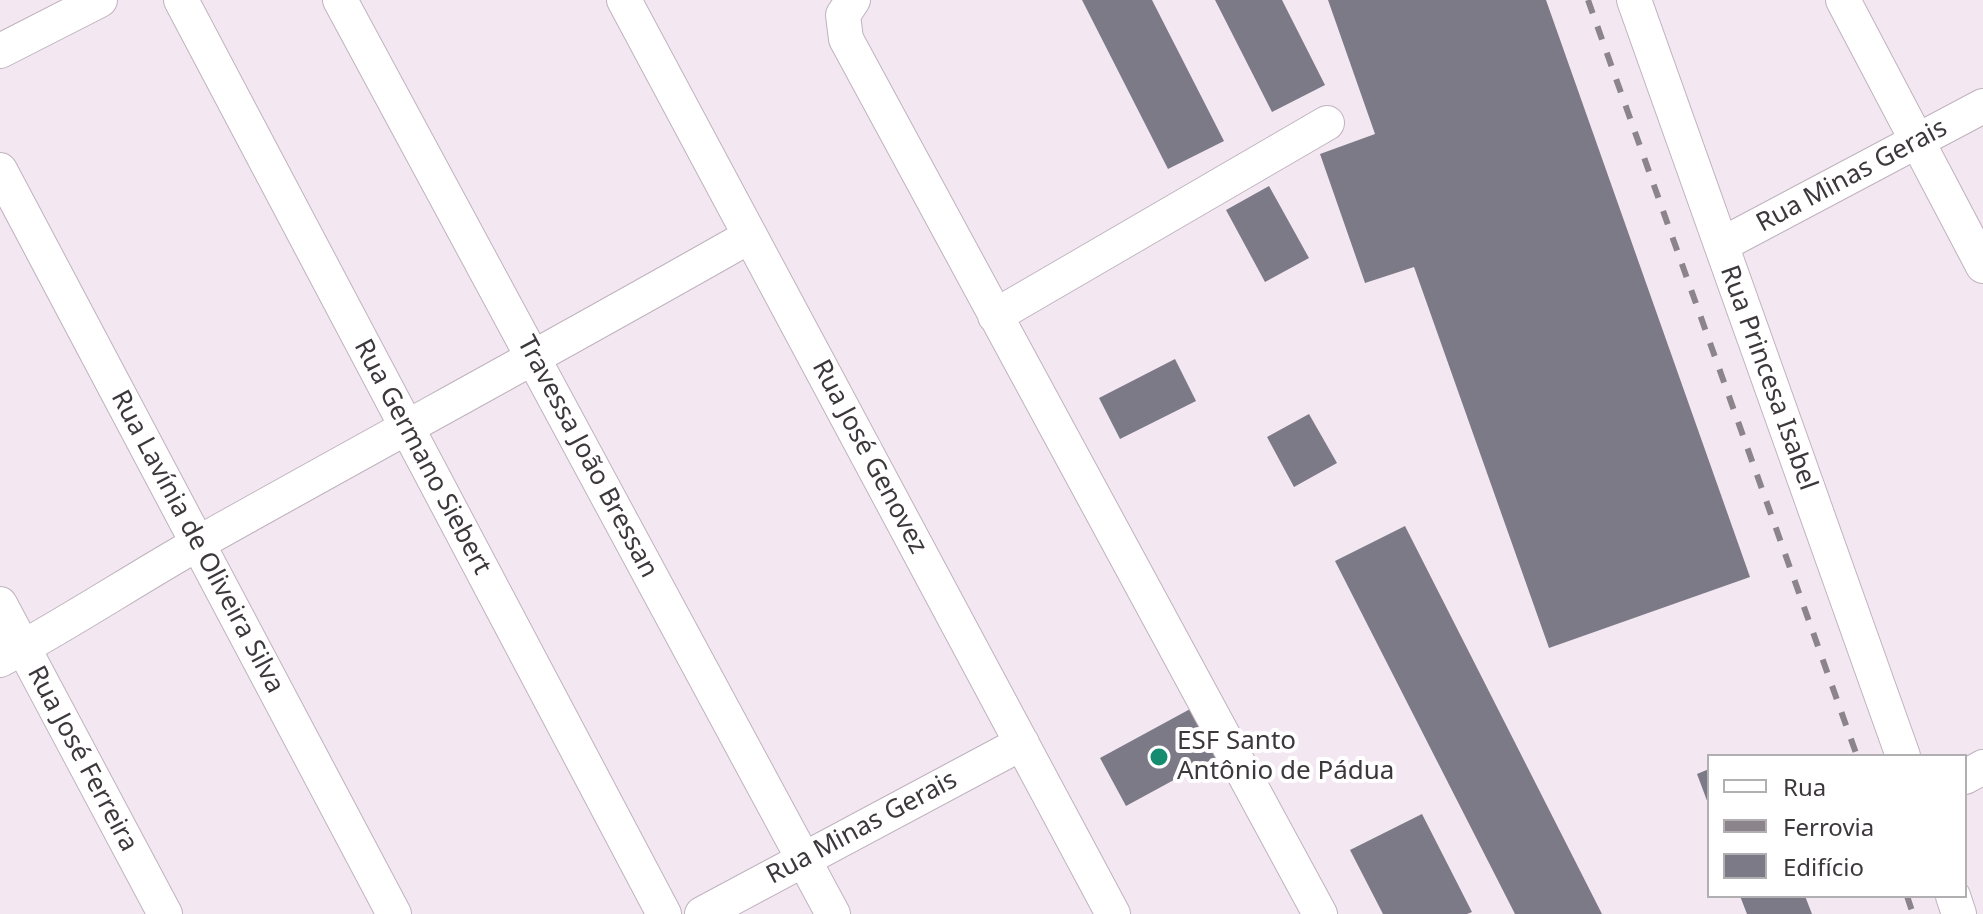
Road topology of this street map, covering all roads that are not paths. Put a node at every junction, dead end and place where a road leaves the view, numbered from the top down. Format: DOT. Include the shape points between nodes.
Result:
graph roads {
  1 [pos="100,0"];
  2 [pos="181,0"];
  3 [pos="340,0"];
  4 [pos="624,0"];
  5 [pos="853,0"];
  6 [pos="1634,0"];
  7 [pos="1843,0"];
  8 [pos="0,51"];
  9 [pos="1983,106"];
  10 [pos="1327,123"];
  11 [pos="1917,141"];
  12 [pos="0,170"];
  13 [pos="750,236"];
  14 [pos="1721,245"];
  15 [pos="1983,266"];
  16 [pos="995,316"];
  17 [pos="534,359"];
  18 [pos="406,427"];
  19 [pos="198,543"];
  20 [pos="0,604"];
  21 [pos="12,654"];
  22 [pos="1022,743"];
  23 [pos="1902,754"];
  24 [pos="804,859"];
  25 [pos="165,914"];
  26 [pos="394,914"];
  27 [pos="664,914"];
  28 [pos="702,914"];
  29 [pos="833,914"];
  30 [pos="1113,914"];
  31 [pos="1320,914"];
  1 -- 8 [label="street"];
  2 -- 18 [label="street, Rua Germano Siebert"];
  3 -- 17 [label="street, Travessa João Bressan"];
  4 -- 13 [label="street, Rua José Genovez"];
  5 -- 16 [label="street" via="843,15 846,39"];
  6 -- 14 [label="street, Rua Princesa Isabel"];
  7 -- 11 [label="street"];
  9 -- 11 [label="street, Rua Minas Gerais"];
  10 -- 16 [label="street"];
  11 -- 14 [label="street, Rua Minas Gerais"];
  11 -- 15 [label="street"];
  12 -- 19 [label="street, Rua Lavínia de Oliveira Silva"];
  13 -- 17 [label="street"];
  13 -- 22 [label="street, Rua José Genovez"];
  14 -- 23 [label="street, Rua Princesa Isabel"];
  16 -- 31 [label="street"];
  17 -- 18 [label="street"];
  17 -- 24 [label="street, Travessa João Bressan"];
  18 -- 19 [label="street"];
  18 -- 27 [label="street, Rua Germano Siebert"];
  19 -- 21 [label="street"];
  19 -- 26 [label="street, Rua Lavínia de Oliveira Silva"];
  20 -- 21 [label="street, Rua José Ferreira"];
  21 -- 25 [label="street, Rua José Ferreira"];
  22 -- 24 [label="street, Rua Minas Gerais"];
  22 -- 30 [label="street, Rua José Genovez"];
  24 -- 28 [label="street, Rua Minas Gerais"];
  24 -- 29 [label="street, Travessa João Bressan"];
}
